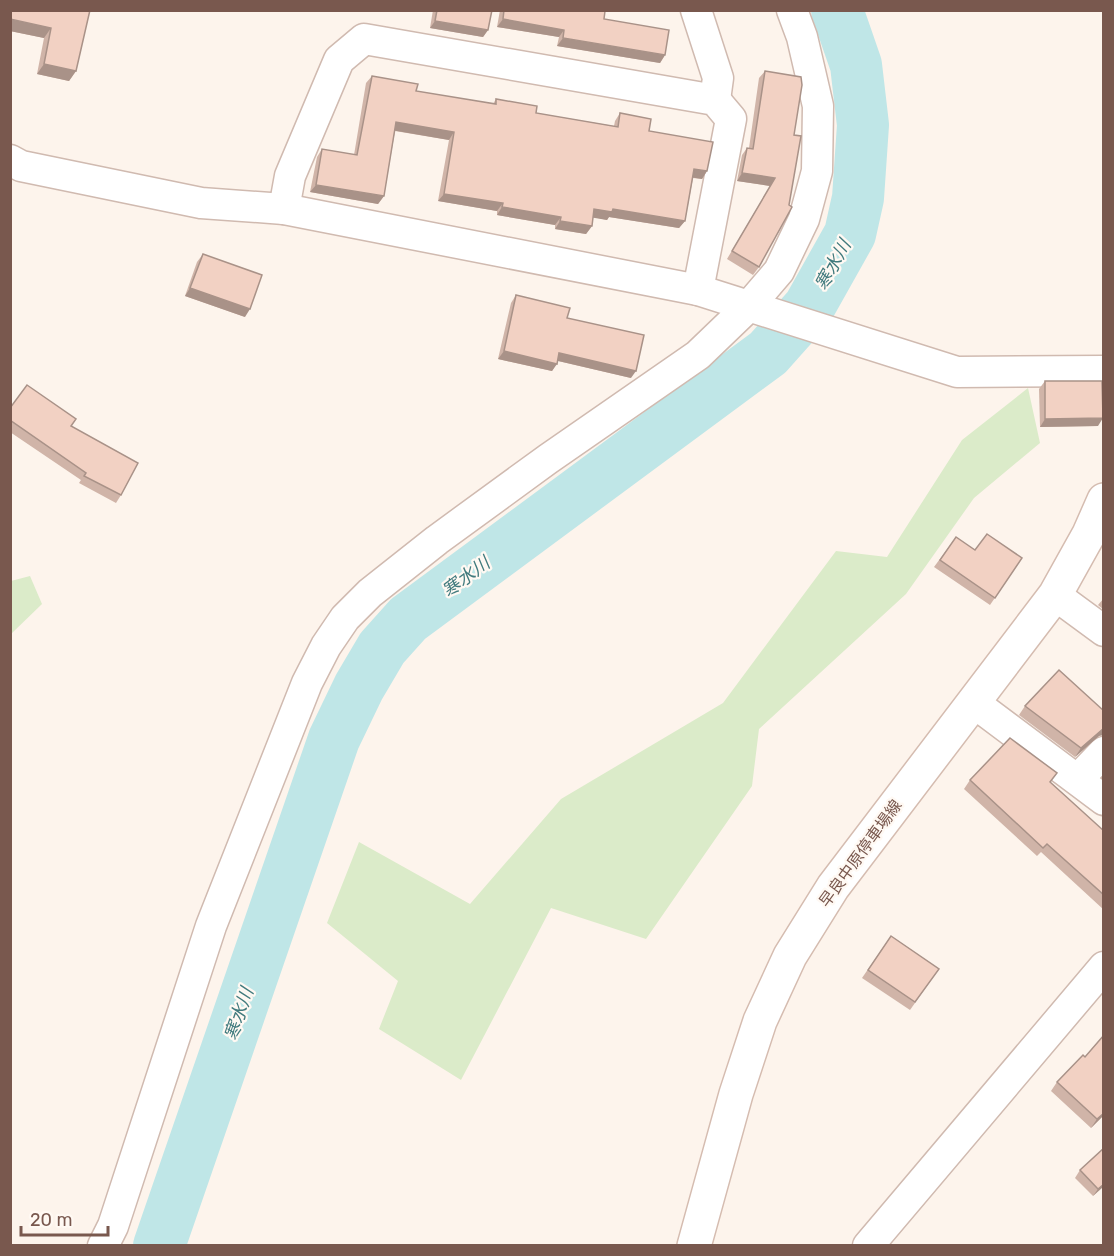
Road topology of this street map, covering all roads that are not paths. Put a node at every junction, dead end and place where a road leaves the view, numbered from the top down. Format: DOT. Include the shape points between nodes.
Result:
graph roads {
  1 [pos="696,10"];
  2 [pos="792,10"];
  3 [pos="715,100"];
  4 [pos="10,160"];
  5 [pos="284,209"];
  6 [pos="698,290"];
  7 [pos="749,306"];
  8 [pos="1104,371"];
  9 [pos="1104,500"];
  10 [pos="1055,595"];
  11 [pos="1104,631"];
  12 [pos="973,702"];
  13 [pos="1104,752"];
  14 [pos="1078,779"];
  15 [pos="1104,800"];
  16 [pos="1104,967"];
  17 [pos="103,1245"];
  18 [pos="694,1245"];
  19 [pos="868,1245"];
  1 -- 3 [label="street" via="718,78"];
  2 -- 7 [label="street" via="818,106 817,171 804,219 779,271"];
  3 -- 5 [label="street" via="364,39 339,60 290,176"];
  3 -- 6 [label="street" via="731,120"];
  4 -- 5 [label="street" via="21,166 201,202"];
  5 -- 6 [label="street"];
  6 -- 7 [label="street"];
  7 -- 8 [label="street" via="957,372"];
  7 -- 17 [label="street" via="698,355 436,540 345,618 307,683 211,926 113,1226"];
  9 -- 10 [label="main road, 早良中原停車場線"];
  10 -- 11 [label="street"];
  10 -- 12 [label="main road, 早良中原停車場線"];
  12 -- 14 [label="street"];
  12 -- 18 [label="main road, 早良中原停車場線" via="833,887 790,956 760,1021"];
  13 -- 14 [label="street"];
  14 -- 15 [label="street"];
  16 -- 19 [label="street"];
}
